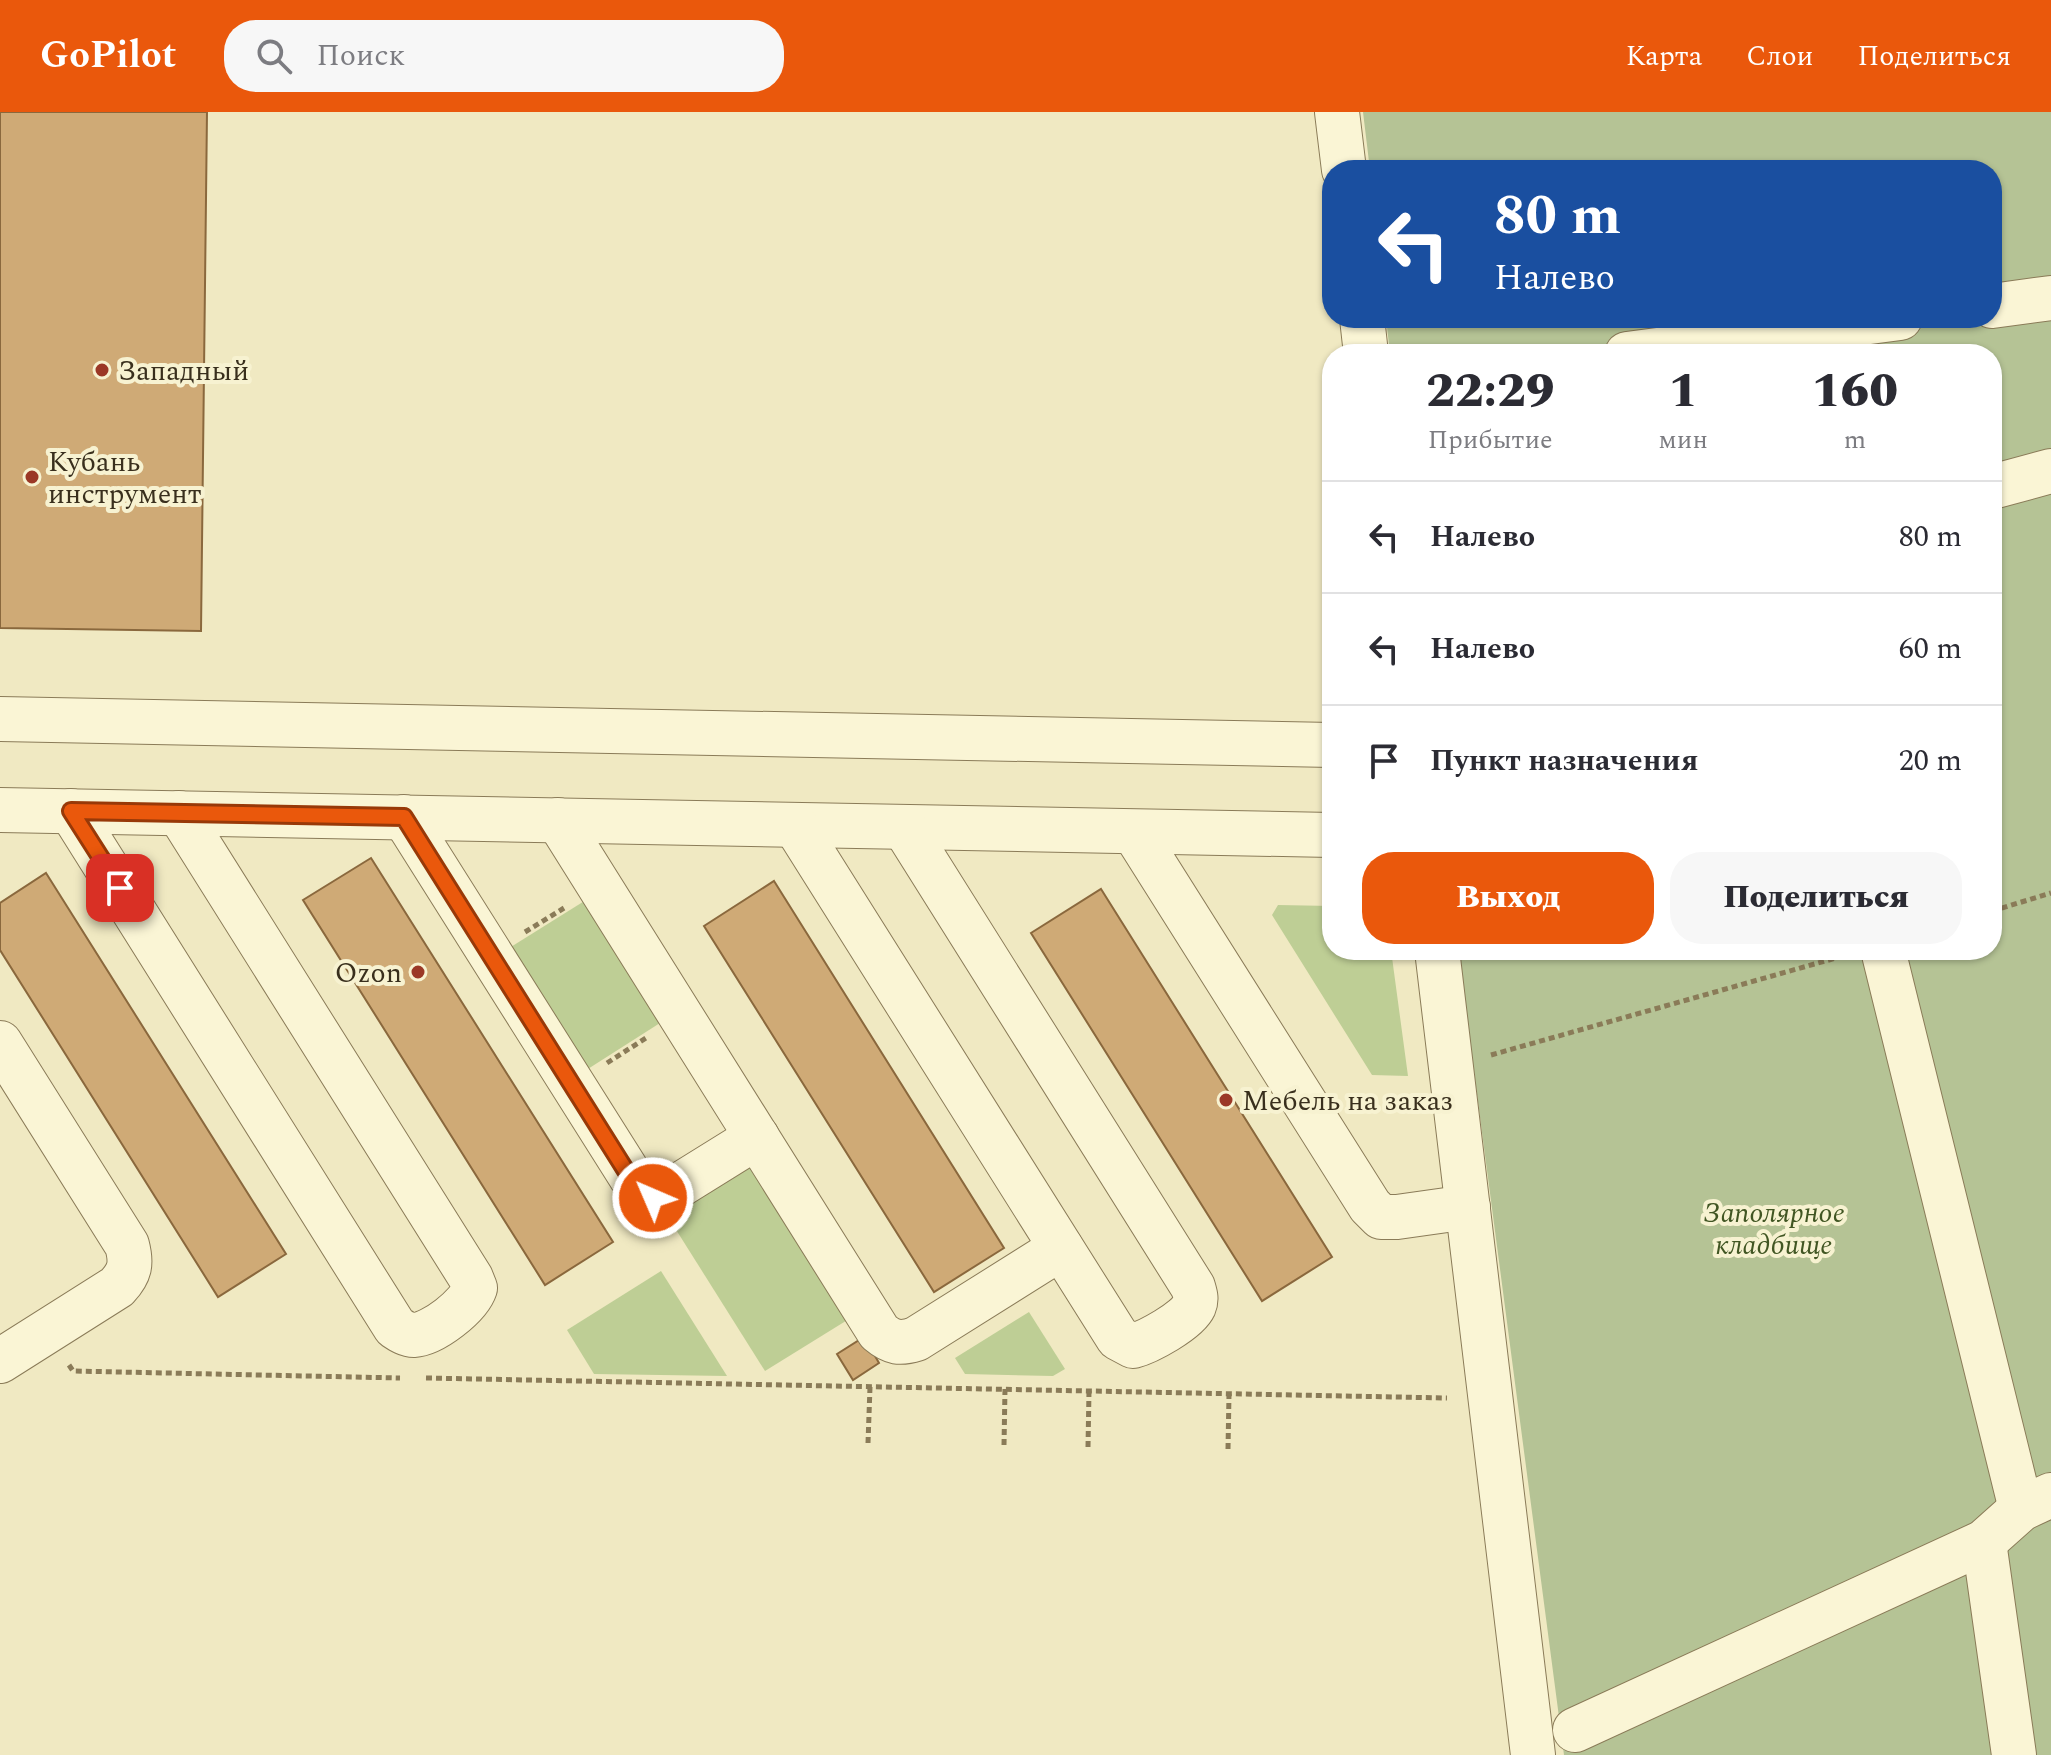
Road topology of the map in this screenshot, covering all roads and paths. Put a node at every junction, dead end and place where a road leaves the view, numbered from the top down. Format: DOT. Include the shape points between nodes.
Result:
graph roads {
  1 [pos="1337,112"];
  2 [pos="1343,160"];
  3 [pos="2051,298"];
  4 [pos="2002,305"];
  5 [pos="1824,328"];
  6 [pos="1703,344"];
  7 [pos="2051,471"];
  8 [pos="2002,484"];
  9 [pos="0,719"];
  10 [pos="1322,745"];
  11 [pos="0,810"];
  12 [pos="71,811"];
  13 [pos="179,813"];
  14 [pos="404,817"];
  15 [pos="558,820"];
  16 [pos="795,825"];
  17 [pos="904,827"];
  18 [pos="1134,832"];
  19 [pos="1322,835"];
  20 [pos="599,886"];
  21 [pos="2051,893"];
  22 [pos="2002,908"];
  23 [pos="490,954"];
  24 [pos="1837,960"];
  25 [pos="1868,960"];
  26 [pos="1440,971"];
  27 [pos="681,1016"];
  28 [pos="0,1043"];
  29 [pos="572,1085"];
  30 [pos="1454,1093"];
  31 [pos="757,1137"];
  32 [pos="1468,1207"];
  33 [pos="1061,1248"];
  34 [pos="48,1331"];
  35 [pos="0,1361"];
  36 [pos="408,1378"];
  37 [pos="424,1378"];
  38 [pos="870,1387"];
  39 [pos="1005,1389"];
  40 [pos="1089,1391"];
  41 [pos="1229,1394"];
  42 [pos="1456,1399"];
  43 [pos="868,1443"];
  44 [pos="1004,1445"];
  45 [pos="1088,1447"];
  46 [pos="1228,1449"];
  47 [pos="2036,1502"];
  48 [pos="1984,1542"];
  49 [pos="1575,1730"];
  50 [pos="1533,1755"];
  51 [pos="2014,1755"];
  1 -- 2 [label="street"];
  3 -- 4 [label="street"];
  5 -- 6 [label="street"];
  7 -- 8 [label="street"];
  9 -- 10 [label="street"];
  11 -- 12 [label="street"];
  12 -- 13 [label="street"];
  12 -- 13 [label="street" via="395,1327 413,1335 426,1331 471,1299 471,1278"];
  13 -- 14 [label="street"];
  14 -- 15 [label="street"];
  14 -- 23 [label="street"];
  15 -- 16 [label="street"];
  15 -- 20 [label="street"];
  16 -- 17 [label="street"];
  16 -- 33 [label="street"];
  17 -- 18 [label="street"];
  17 -- 33 [label="street" via="1193,1287 1193,1309 1143,1343 1124,1344"];
  18 -- 19 [label="street"];
  18 -- 32 [label="street" via="1370,1206 1381,1217"];
  20 -- 23 [label="path"];
  20 -- 27 [label="street"];
  21 -- 22 [label="path"];
  23 -- 29 [label="street"];
  24 -- 30 [label="path" via="1470,1061"];
  25 -- 47 [label="street"];
  26 -- 30 [label="street"];
  27 -- 29 [label="path"];
  27 -- 31 [label="street"];
  28 -- 34 [label="street" via="127,1245 131,1261 117,1287"];
  29 -- 31 [label="street" via="643,1196 662,1196"];
  30 -- 32 [label="street"];
  31 -- 33 [label="street" via="888,1339 916,1339"];
  32 -- 50 [label="street"];
  34 -- 35 [label="street"];
  34 -- 36 [label="path" via="73,1371"];
  37 -- 38 [label="path"];
  38 -- 39 [label="path"];
  38 -- 43 [label="path"];
  39 -- 40 [label="path"];
  39 -- 44 [label="path"];
  40 -- 41 [label="path"];
  40 -- 45 [label="path"];
  41 -- 42 [label="path"];
  41 -- 46 [label="path"];
  47 -- 48 [label="street"];
  48 -- 49 [label="street"];
  48 -- 51 [label="street"];
}
